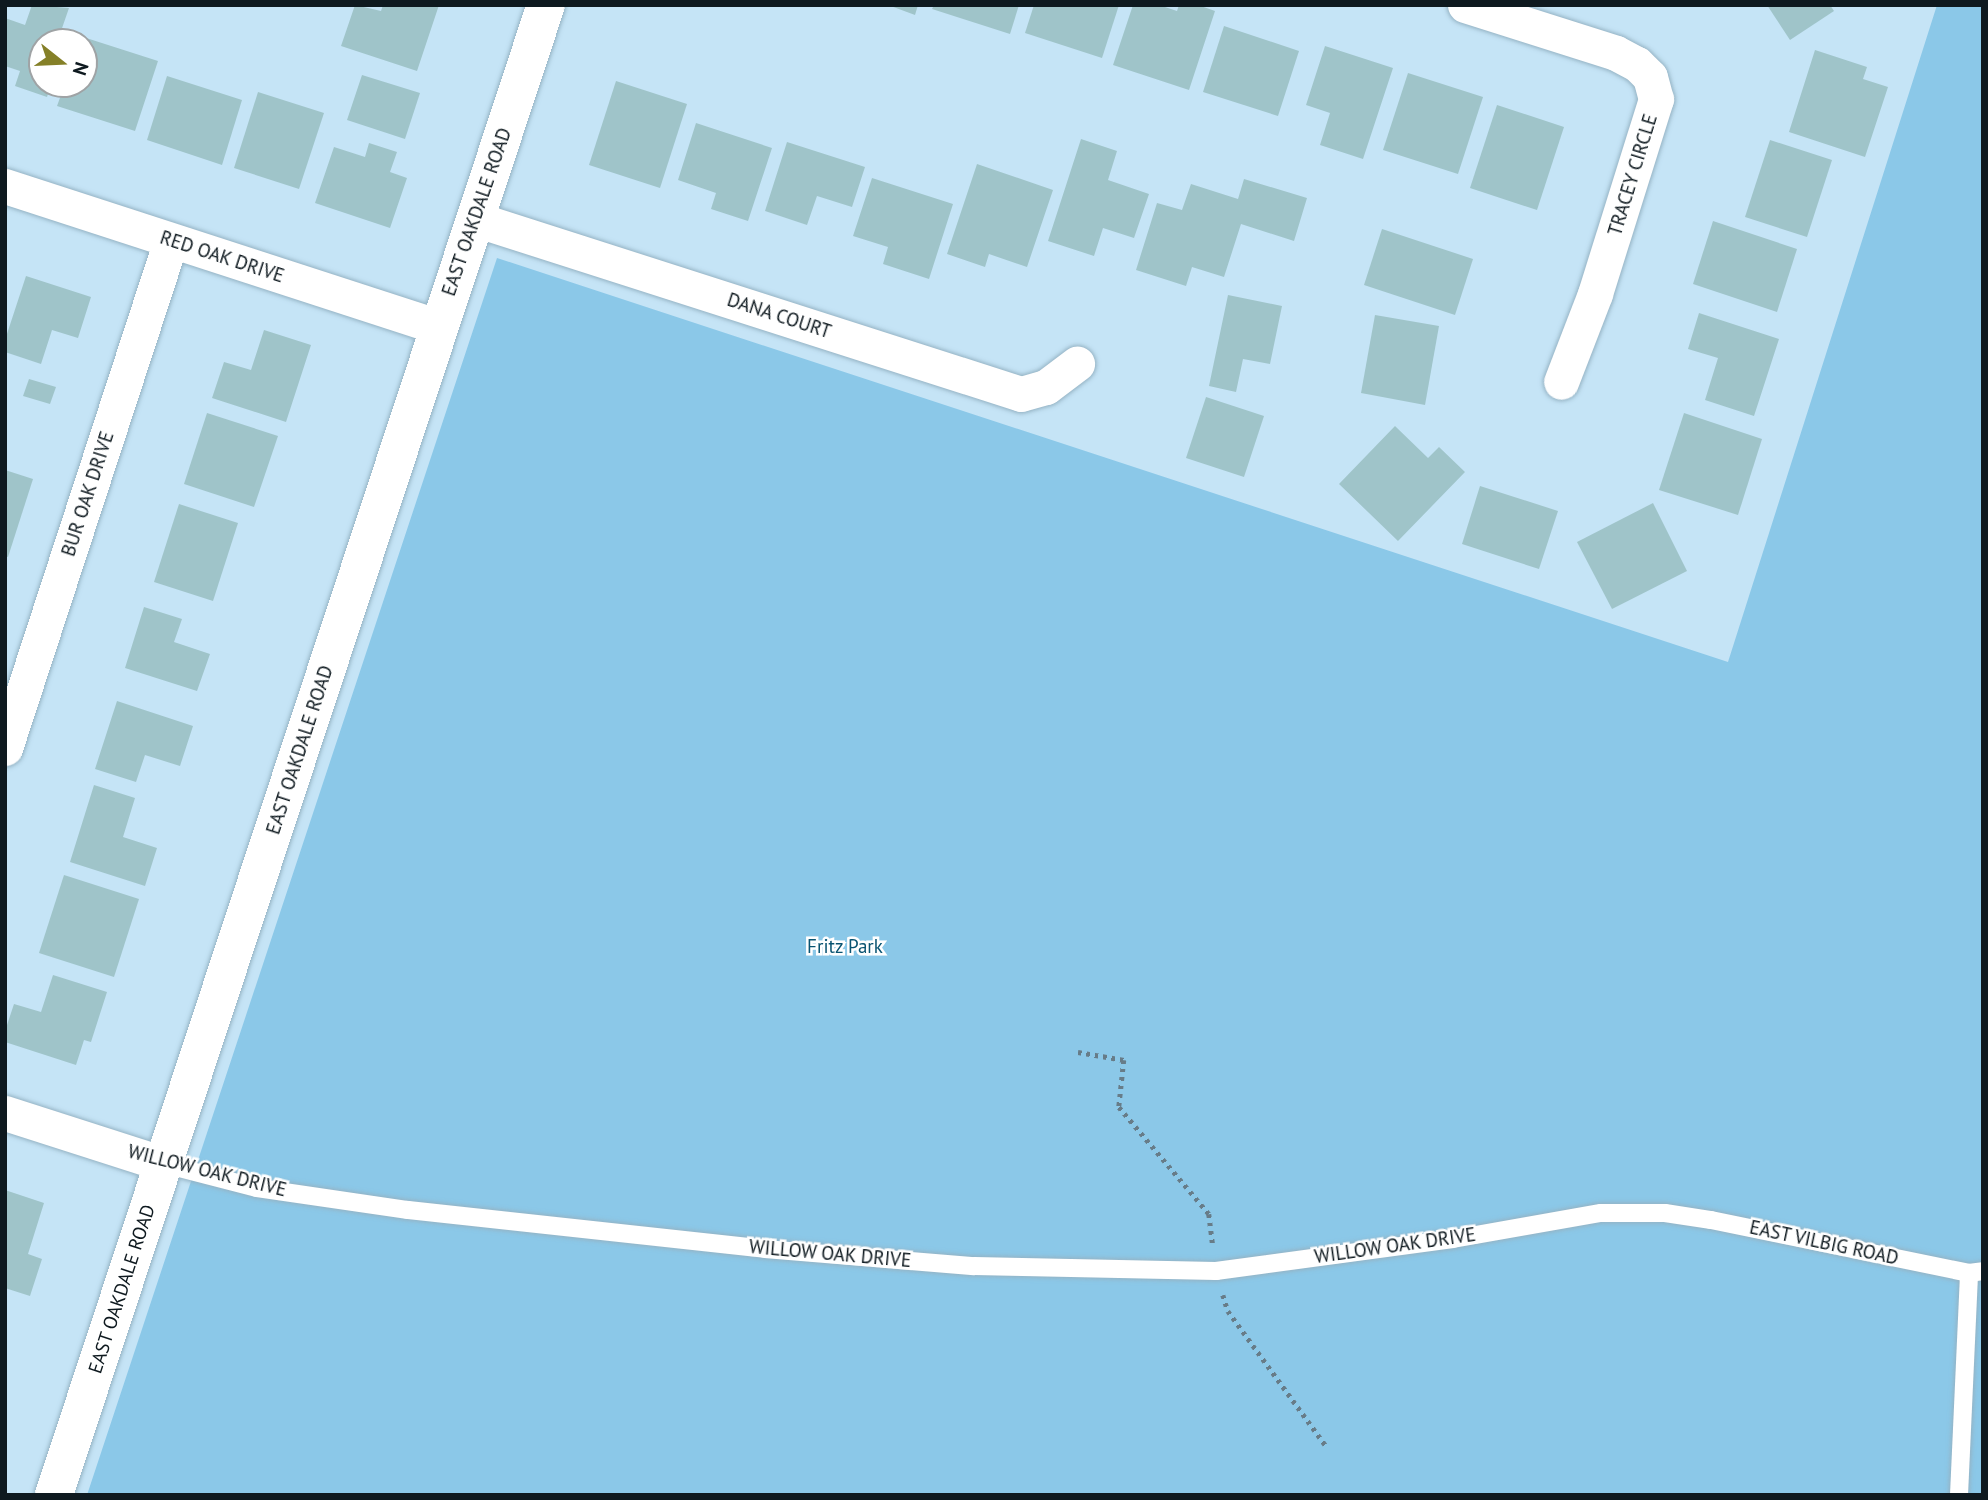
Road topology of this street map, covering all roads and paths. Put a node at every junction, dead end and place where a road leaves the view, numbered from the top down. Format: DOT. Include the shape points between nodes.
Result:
graph roads {
  1 [pos="546,5"];
  2 [pos="1465,5"];
  3 [pos="5,186"];
  4 [pos="475,219"];
  5 [pos="172,240"];
  6 [pos="438,327"];
  7 [pos="1077,364"];
  8 [pos="1561,382"];
  9 [pos="19,657"];
  10 [pos="5,748"];
  11 [pos="1078,1052"];
  12 [pos="5,1113"];
  13 [pos="164,1164"];
  14 [pos="1665,1213"];
  15 [pos="1216,1272"];
  16 [pos="1976,1272"];
  17 [pos="1326,1447"];
  18 [pos="54,1495"];
  19 [pos="1959,1495"];
  1 -- 4 [label="street, EAST OAKDALE ROAD"];
  2 -- 8 [label="street, TRACEY CIRCLE" via="1616,53 1650,77 1656,99 1595,294"];
  3 -- 5 [label="street, RED OAK DRIVE"];
  4 -- 6 [label="street, EAST OAKDALE ROAD"];
  4 -- 7 [label="street, DANA COURT" via="1021,394 1046,387"];
  5 -- 6 [label="street, RED OAK DRIVE"];
  5 -- 9 [label="street, BUR OAK DRIVE"];
  6 -- 13 [label="street, EAST OAKDALE ROAD"];
  9 -- 10 [label="street, BUR OAK DRIVE"];
  11 -- 15 [label="path" via="1124,1060 1119,1107 1209,1214"];
  12 -- 13 [label="street, WILLOW OAK DRIVE"];
  13 -- 15 [label="lane, WILLOW OAK DRIVE" via="257,1188 408,1210 751,1247 974,1266"];
  13 -- 18 [label="street, EAST OAKDALE ROAD"];
  14 -- 15 [label="lane, WILLOW OAK DRIVE" via="1601,1213"];
  14 -- 16 [label="lane, EAST VILBIG ROAD"];
  15 -- 17 [label="path" via="1228,1311"];
  16 -- 19 [label="lane"];
}
